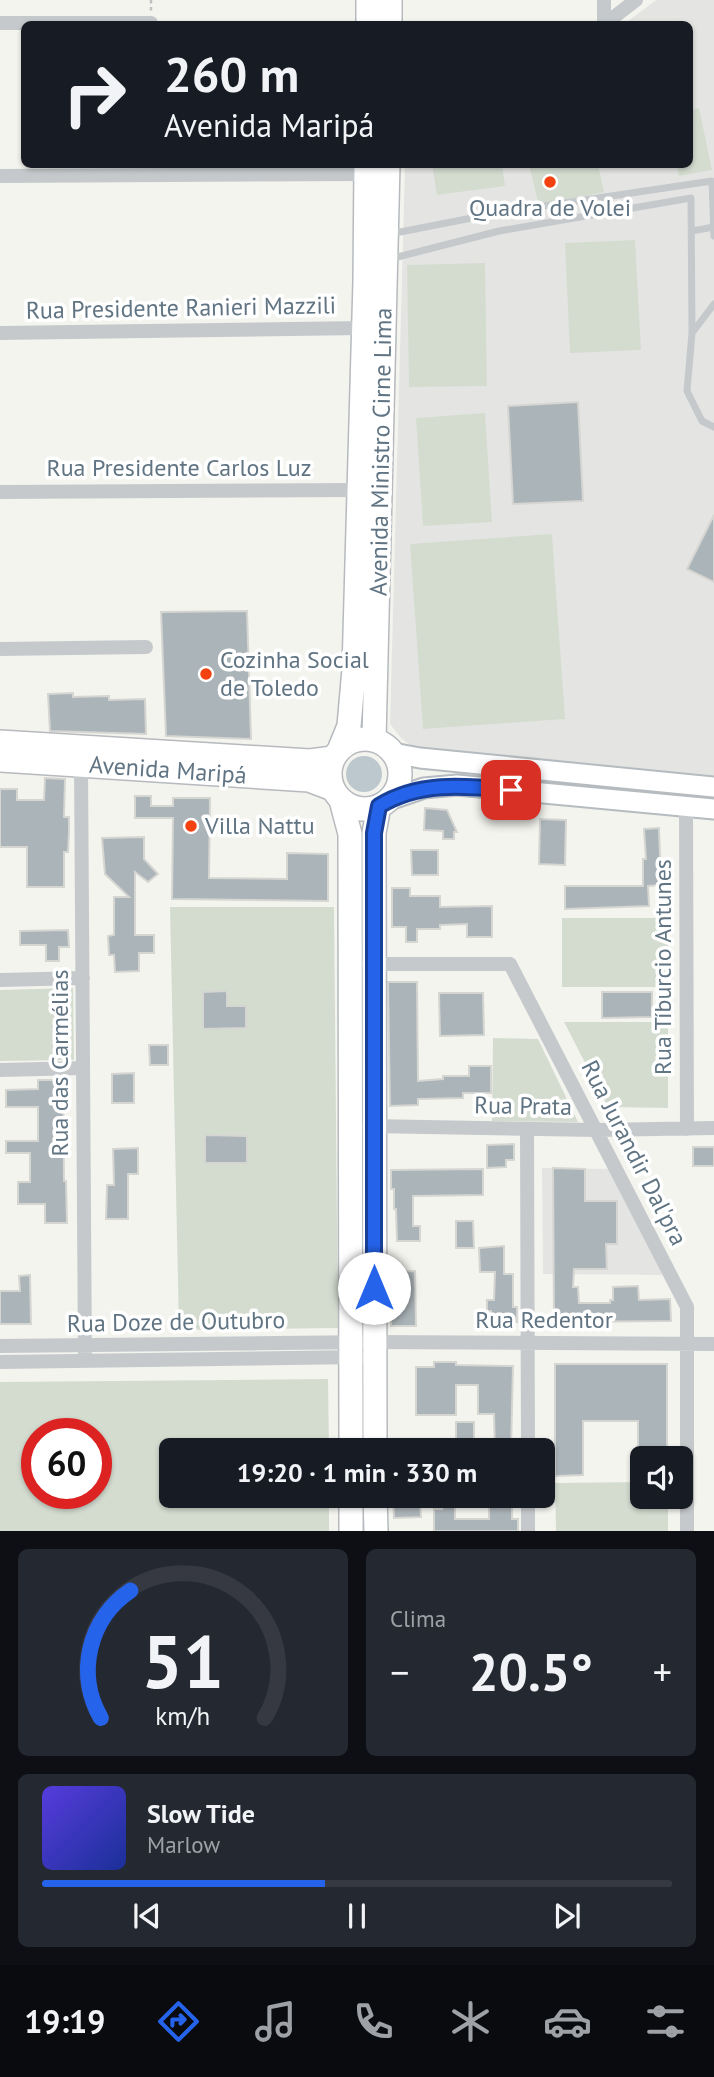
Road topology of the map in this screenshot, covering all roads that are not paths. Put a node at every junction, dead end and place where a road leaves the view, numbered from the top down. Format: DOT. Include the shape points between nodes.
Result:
graph roads {
  1 [pos="368,0"];
  2 [pos="390,0"];
  3 [pos="604,0"];
  4 [pos="636,0"];
  5 [pos="368,21"];
  6 [pos="390,21"];
  7 [pos="605,21"];
  8 [pos="609,21"];
  9 [pos="0,23"];
  10 [pos="21,23"];
  11 [pos="337,168"];
  12 [pos="379,168"];
  13 [pos="379,168"];
  14 [pos="0,176"];
  15 [pos="497,212"];
  16 [pos="713,228"];
  17 [pos="499,231"];
  18 [pos="692,231"];
  19 [pos="386,235"];
  20 [pos="714,236"];
  21 [pos="386,261"];
  22 [pos="714,304"];
  23 [pos="0,333"];
  24 [pos="692,333"];
  25 [pos="370,335"];
  26 [pos="714,427"];
  27 [pos="358,490"];
  28 [pos="0,492"];
  29 [pos="146,647"];
  30 [pos="0,649"];
  31 [pos="374,740"];
  32 [pos="0,742"];
  33 [pos="337,753"];
  34 [pos="393,753"];
  35 [pos="141,759"];
  36 [pos="0,760"];
  37 [pos="169,761"];
  38 [pos="81,765"];
  39 [pos="714,787"];
  40 [pos="337,794"];
  41 [pos="383,803"];
  42 [pos="686,806"];
  43 [pos="714,809"];
  44 [pos="350,964"];
  45 [pos="374,964"];
  46 [pos="83,978"];
  47 [pos="0,980"];
  48 [pos="83,1068"];
  49 [pos="0,1070"];
  50 [pos="362,1126"];
  51 [pos="714,1128"];
  52 [pos="527,1129"];
  53 [pos="687,1129"];
  54 [pos="597,1130"];
  55 [pos="527,1343"];
  56 [pos="686,1344"];
  57 [pos="714,1344"];
  58 [pos="85,1345"];
  59 [pos="0,1346"];
  60 [pos="363,1350"];
  61 [pos="85,1361"];
  62 [pos="0,1362"];
  63 [pos="353,1438"];
  64 [pos="373,1438"];
  65 [pos="528,1438"];
  66 [pos="351,1508"];
  67 [pos="375,1508"];
  68 [pos="528,1508"];
  69 [pos="351,1531"];
  70 [pos="376,1531"];
  71 [pos="528,1531"];
  72 [pos="687,1531"];
  1 -- 5 [label="main road"];
  2 -- 6 [label="main road"];
  3 -- 7 [label="street"];
  4 -- 8 [label="street"];
  9 -- 10 [label="street"];
  11 -- 14 [label="street"];
  12 -- 19 [label="main road, Avenida Ministro Cirne Lima"];
  13 -- 25 [label="main road"];
  15 -- 16 [label="lane" via="712,181"];
  15 -- 17 [label="lane"];
  15 -- 19 [label="lane"];
  16 -- 18 [label="lane"];
  16 -- 20 [label="lane"];
  17 -- 18 [label="lane" via="691,198"];
  17 -- 21 [label="lane"];
  18 -- 24 [label="lane"];
  19 -- 21 [label="main road, Avenida Ministro Cirne Lima"];
  21 -- 25 [label="main road, Avenida Ministro Cirne Lima"];
  22 -- 24 [label="lane"];
  23 -- 25 [label="street, Rua Presidente Ranieri Mazzili"];
  24 -- 26 [label="lane" via="687,391 702,421"];
  25 -- 27 [label="main road"];
  25 -- 31 [label="main road, Avenida Ministro Cirne Lima"];
  27 -- 28 [label="street, Rua Presidente Carlos Luz"];
  27 -- 33 [label="main road" via="354,669 349,726"];
  29 -- 30 [label="street"];
  31 -- 33 [label="main road" via="350,742"];
  31 -- 34 [label="main road"];
  32 -- 35 [label="main road, Avenida Maripá"];
  33 -- 37 [label="main road, Avenida Maripá" via="310,761"];
  33 -- 40 [label="main road" via="330,779"];
  34 -- 39 [label="main road"];
  34 -- 41 [label="main road" via="400,773 398,784"];
  35 -- 37 [label="main road, Avenida Maripá"];
  35 -- 38 [label="main road, Avenida Maripá"];
  36 -- 38 [label="main road, Avenida Maripá"];
  37 -- 40 [label="main road, Avenida Maripá" via="309,780"];
  38 -- 46 [label="street, Rua das Carmélias"];
  40 -- 41 [label="main road" via="359,808"];
  40 -- 44 [label="main road" via="350,834"];
  41 -- 42 [label="main road" via="424,788 457,785"];
  41 -- 45 [label="main road" via="374,833"];
  42 -- 43 [label="main road"];
  42 -- 53 [label="street, Rua Tíburcio Antunes"];
  44 -- 45 [label="street, Rua Jurandir Dal'pra"];
  44 -- 50 [label="main road"];
  45 -- 50 [label="main road"];
  45 -- 54 [label="street, Rua Jurandir Dal'pra" via="510,964"];
  46 -- 47 [label="street"];
  46 -- 48 [label="street, Rua das Carmélias"];
  48 -- 49 [label="street"];
  48 -- 58 [label="street, Rua das Carmélias"];
  50 -- 52 [label="street, Rua Prata"];
  50 -- 60 [label="main road"];
  51 -- 53 [label="street, Rua Prata"];
  52 -- 54 [label="street, Rua Prata"];
  52 -- 55 [label="street"];
  53 -- 54 [label="street, Rua Prata"];
  54 -- 56 [label="street, Rua Jurandir Dal'pra" via="687,1307"];
  55 -- 56 [label="street, Rua Redentor"];
  55 -- 60 [label="street, Rua Redentor"];
  55 -- 65 [label="street"];
  56 -- 57 [label="street, Rua Redentor"];
  56 -- 72 [label="street, Rua Jurandir Dal'pra"];
  58 -- 59 [label="street, Rua Doze de Outubro"];
  58 -- 60 [label="street, Rua Doze de Outubro"];
  58 -- 61 [label="street, Rua das Carmélias"];
  60 -- 61 [label="street"];
  60 -- 63 [label="main road"];
  60 -- 64 [label="main road"];
  61 -- 62 [label="street"];
  66 -- 69 [label="main road"];
  67 -- 70 [label="main road"];
  68 -- 71 [label="street"];
}
